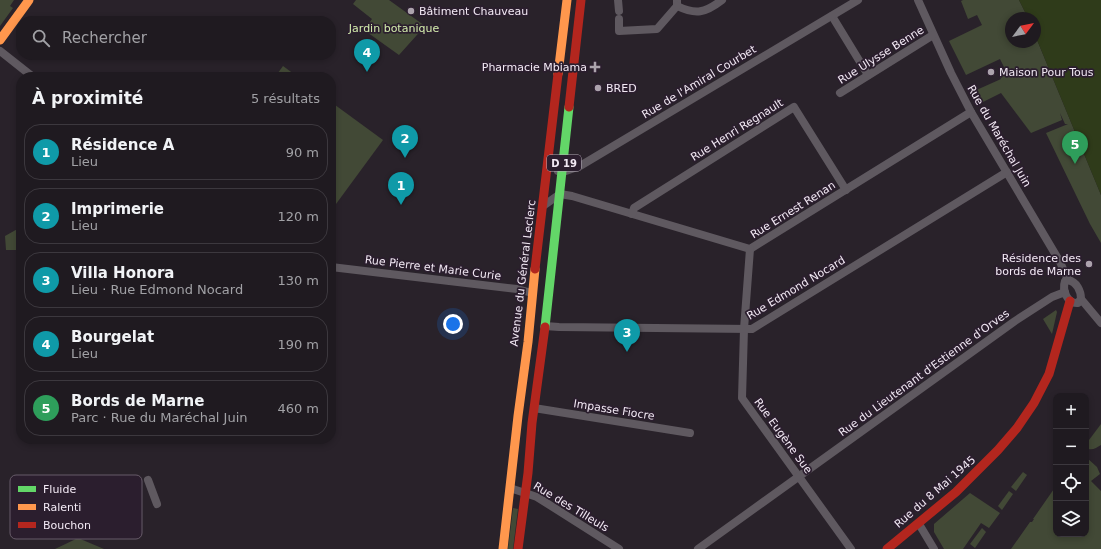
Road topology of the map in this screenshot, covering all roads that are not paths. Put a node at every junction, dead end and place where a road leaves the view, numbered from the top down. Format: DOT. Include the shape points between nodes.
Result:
graph roads {
  1 [pos="29,0"];
  2 [pos="567,0"];
  3 [pos="581,0"];
  4 [pos="618,0"];
  5 [pos="722,0"];
  6 [pos="858,0"];
  7 [pos="918,0"];
  8 [pos="677,3"];
  9 [pos="17,16"];
  10 [pos="832,16"];
  11 [pos="16,18"];
  12 [pos="933,35"];
  13 [pos="0,40"];
  14 [pos="0,51"];
  15 [pos="27,72"];
  16 [pos="868,75"];
  17 [pos="840,93"];
  18 [pos="971,112"];
  19 [pos="548,169"];
  20 [pos="563,172"];
  21 [pos="1007,172"];
  22 [pos="846,190"];
  23 [pos="560,194"];
  24 [pos="543,206"];
  25 [pos="632,214"];
  26 [pos="750,249"];
  27 [pos="336,268"];
  28 [pos="1068,280"];
  29 [pos="1065,292"];
  30 [pos="532,293"];
  31 [pos="1081,299"];
  32 [pos="1070,301"];
  33 [pos="1101,324"];
  34 [pos="545,326"];
  35 [pos="744,329"];
  36 [pos="534,408"];
  37 [pos="690,433"];
  38 [pos="799,477"];
  39 [pos="148,480"];
  40 [pos="510,488"];
  41 [pos="525,492"];
  42 [pos="157,504"];
  43 [pos="919,524"];
  44 [pos="503,549"];
  45 [pos="518,549"];
  46 [pos="619,549"];
  47 [pos="698,549"];
  48 [pos="851,549"];
  49 [pos="887,549"];
  50 [pos="934,549"];
  1 -- 9 [label="main road"];
  2 -- 19 [label="main road, Avenue du Général Leclerc / D 19"];
  3 -- 20 [label="main road, D 19"];
  4 -- 8 [label="street" via="618,31 657,30"];
  5 -- 8 [label="street" via="710,10 690,12"];
  6 -- 10 [label="street, Rue de l'Amiral Courbet"];
  7 -- 12 [label="street, Rue du Maréchal Juin"];
  10 -- 16 [label="street"];
  10 -- 20 [label="street, Rue de l'Amiral Courbet" via="580,166"];
  11 -- 13 [label="main road"];
  12 -- 16 [label="street, Rue Ulysse Benne"];
  12 -- 18 [label="street, Rue du Maréchal Juin"];
  14 -- 15 [label="street"];
  16 -- 17 [label="street, Rue Ulysse Benne"];
  18 -- 21 [label="street, Rue du Maréchal Juin"];
  18 -- 22 [label="street, Rue Ernest Renan"];
  19 -- 20 [label="street"];
  19 -- 24 [label="main road, Avenue du Général Leclerc / D 19"];
  20 -- 23 [label="main road, D 19"];
  21 -- 28 [label="street, Rue du Maréchal Juin"];
  21 -- 35 [label="street, Rue Edmond Nocard" via="752,329"];
  22 -- 25 [label="street, Rue Henri Regnault" via="794,107 634,208"];
  22 -- 26 [label="street, Rue Ernest Renan"];
  23 -- 24 [label="street"];
  23 -- 25 [label="street, Rue Ernest Renan"];
  23 -- 34 [label="main road, D 19"];
  24 -- 30 [label="main road, Avenue du Général Leclerc / D 19"];
  25 -- 26 [label="street, Rue Ernest Renan"];
  26 -- 35 [label="street, Rue Eugène Sue"];
  27 -- 30 [label="street, Rue Pierre et Marie Curie"];
  28 -- 29 [label="street" via="1065,281"];
  28 -- 31 [label="street, Rue du Maréchal Juin" via="1078,287"];
  29 -- 32 [label="street"];
  29 -- 38 [label="street, Rue du Lieutenant d'Estienne d'Orves" via="1015,320"];
  30 -- 34 [label="main road"];
  30 -- 40 [label="main road, Avenue du Général Leclerc / D 19"];
  31 -- 32 [label="street" via="1073,304"];
  31 -- 33 [label="street, Rue du Maréchal Juin"];
  32 -- 43 [label="main road, Rue du 8 Mai 1945" via="1049,376 1035,402 969,481"];
  34 -- 35 [label="street, Rue Edmond Nocard"];
  34 -- 36 [label="main road, D 19"];
  35 -- 38 [label="street, Rue Eugène Sue" via="742,398"];
  36 -- 37 [label="street, Impasse Fiocre"];
  36 -- 41 [label="main road, D 19"];
  38 -- 47 [label="street, Rue du Lieutenant d'Estienne d'Orves"];
  38 -- 48 [label="street, Rue Eugène Sue"];
  39 -- 42 [label="street"];
  40 -- 41 [label="street, Rue des Tilleuls"];
  40 -- 44 [label="main road, Avenue du Général Leclerc / D 19"];
  41 -- 45 [label="main road, D 19"];
  41 -- 46 [label="street, Rue des Tilleuls"];
  43 -- 49 [label="main road, Rue du 8 Mai 1945"];
  43 -- 50 [label="street"];
}
